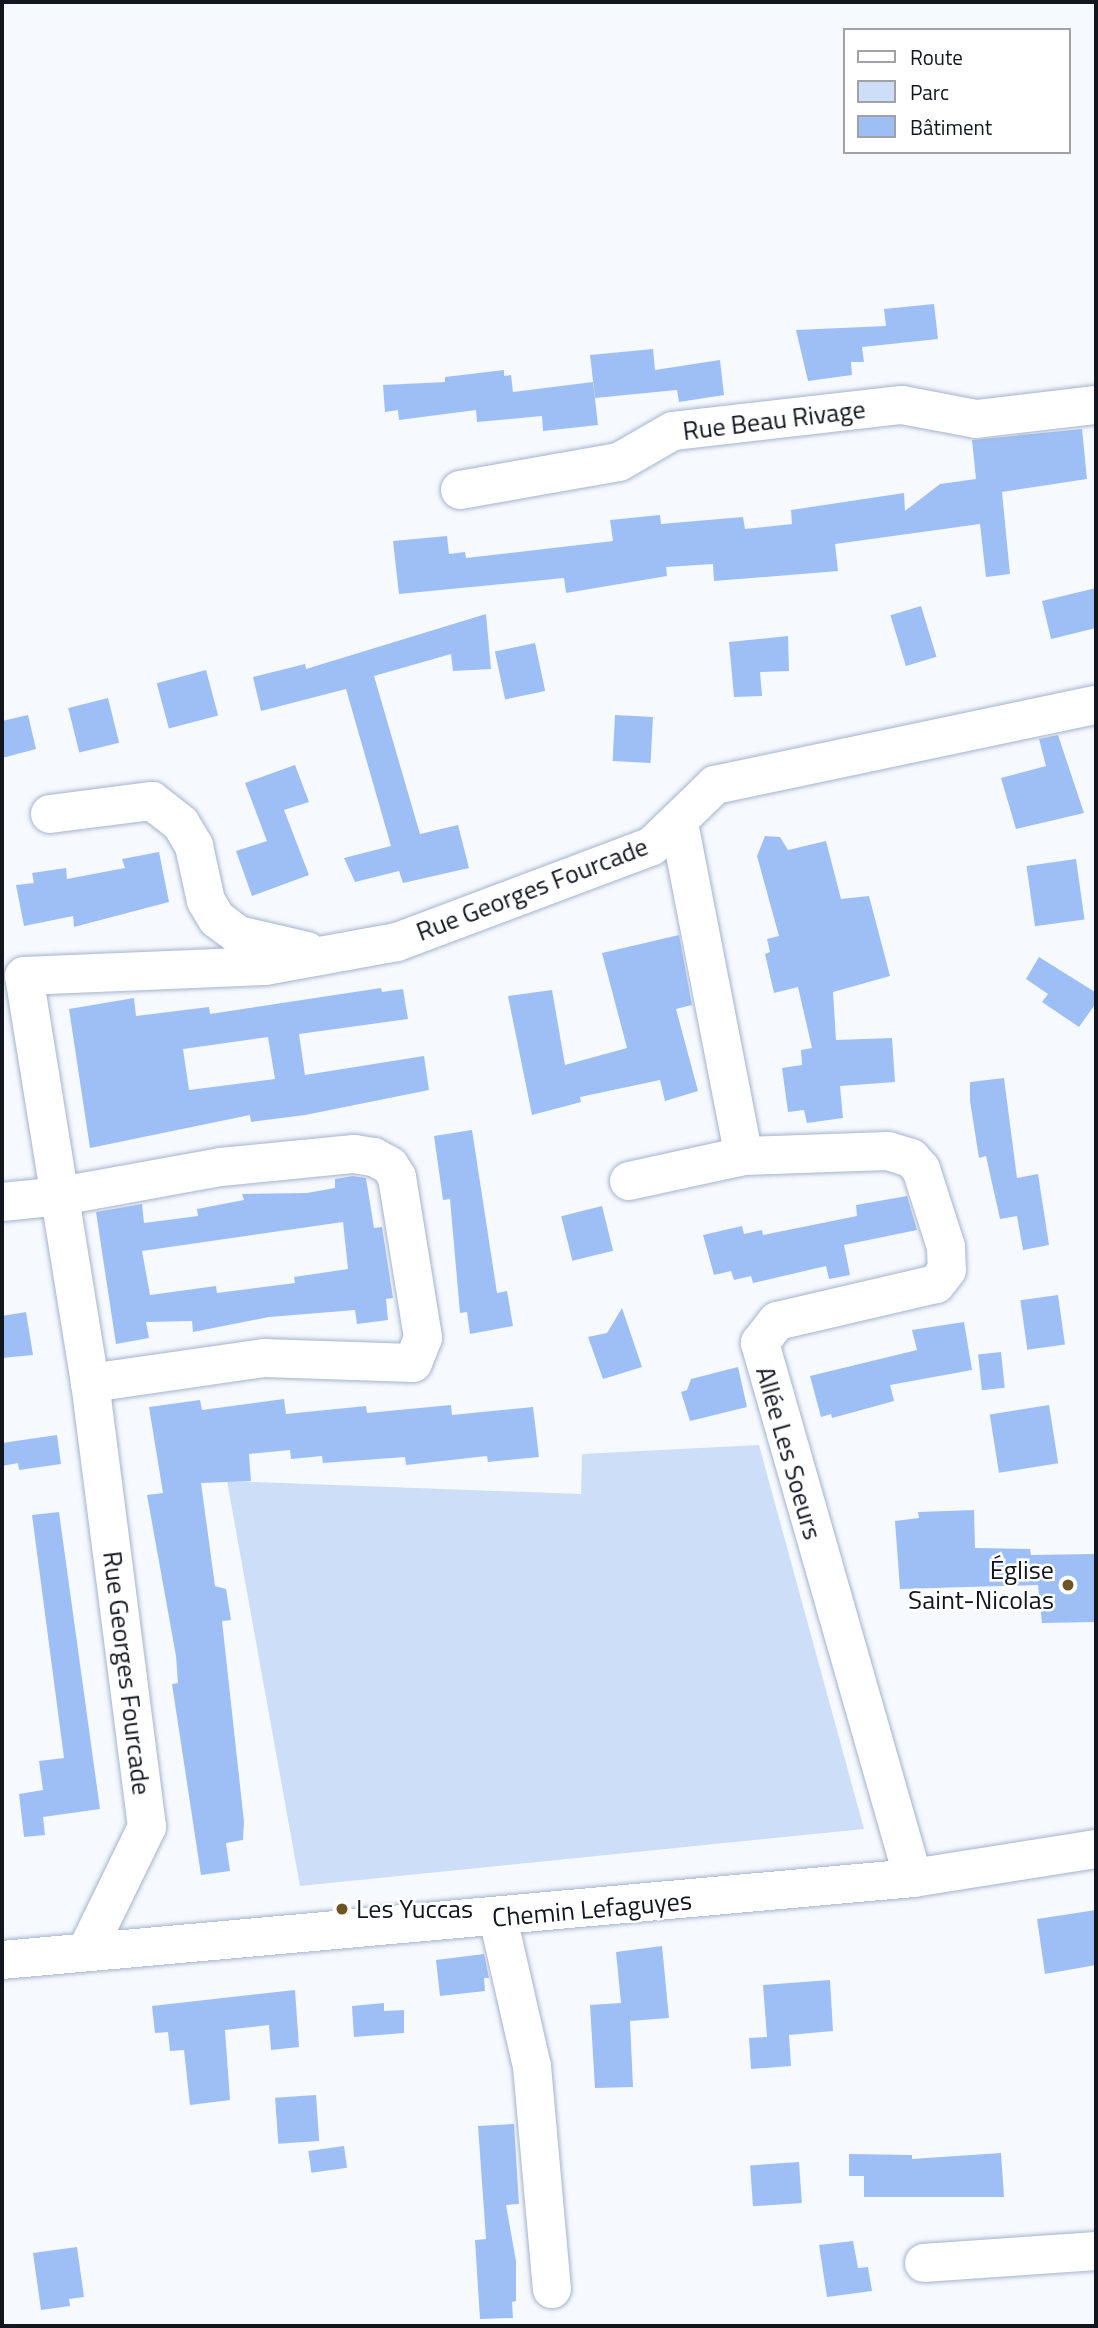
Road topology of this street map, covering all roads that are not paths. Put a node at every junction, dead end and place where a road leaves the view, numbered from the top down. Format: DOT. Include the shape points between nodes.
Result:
graph roads {
  1 [pos="1096,405"];
  2 [pos="460,490"];
  3 [pos="1096,705"];
  4 [pos="50,814"];
  5 [pos="679,822"];
  6 [pos="323,955"];
  7 [pos="13,977"];
  8 [pos="744,1156"];
  9 [pos="629,1181"];
  10 [pos="61,1196"];
  11 [pos="2,1202"];
  12 [pos="90,1383"];
  13 [pos="1096,1849"];
  14 [pos="913,1878"];
  15 [pos="498,1918"];
  16 [pos="88,1950"];
  17 [pos="2,1960"];
  18 [pos="1096,2250"];
  19 [pos="924,2263"];
  20 [pos="552,2289"];
  1 -- 2 [label="street, Rue Beau Rivage" via="976,419 902,405 673,431 620,463"];
  3 -- 5 [label="street, Rue Georges Fourcade" via="715,785 691,804"];
  4 -- 6 [label="street" via="152,801 180,824 194,846 205,901 217,919 238,935"];
  5 -- 6 [label="street, Rue Georges Fourcade" via="652,846 554,884 397,942"];
  5 -- 8 [label="street"];
  6 -- 7 [label="street, Rue Georges Fourcade" via="265,966"];
  7 -- 10 [label="street, Rue Georges Fourcade"];
  8 -- 9 [label="street, Allée Les Soeurs"];
  8 -- 14 [label="street, Allée Les Soeurs" via="888,1152 911,1158 921,1169 946,1247 947,1270 936,1284 777,1321 760,1343"];
  10 -- 11 [label="street"];
  10 -- 12 [label="street, Rue Georges Fourcade"];
  10 -- 12 [label="street" via="221,1167 354,1154 374,1157 390,1166 397,1177 423,1338 413,1363 264,1358"];
  12 -- 16 [label="street, Rue Georges Fourcade" via="147,1827"];
  13 -- 14 [label="street, Chemin Lefaguyes"];
  14 -- 15 [label="street, Chemin Lefaguyes"];
  15 -- 16 [label="street, Chemin Lefaguyes"];
  15 -- 20 [label="street" via="532,2066"];
  16 -- 17 [label="street, Chemin Lefaguyes"];
  18 -- 19 [label="street"];
}
